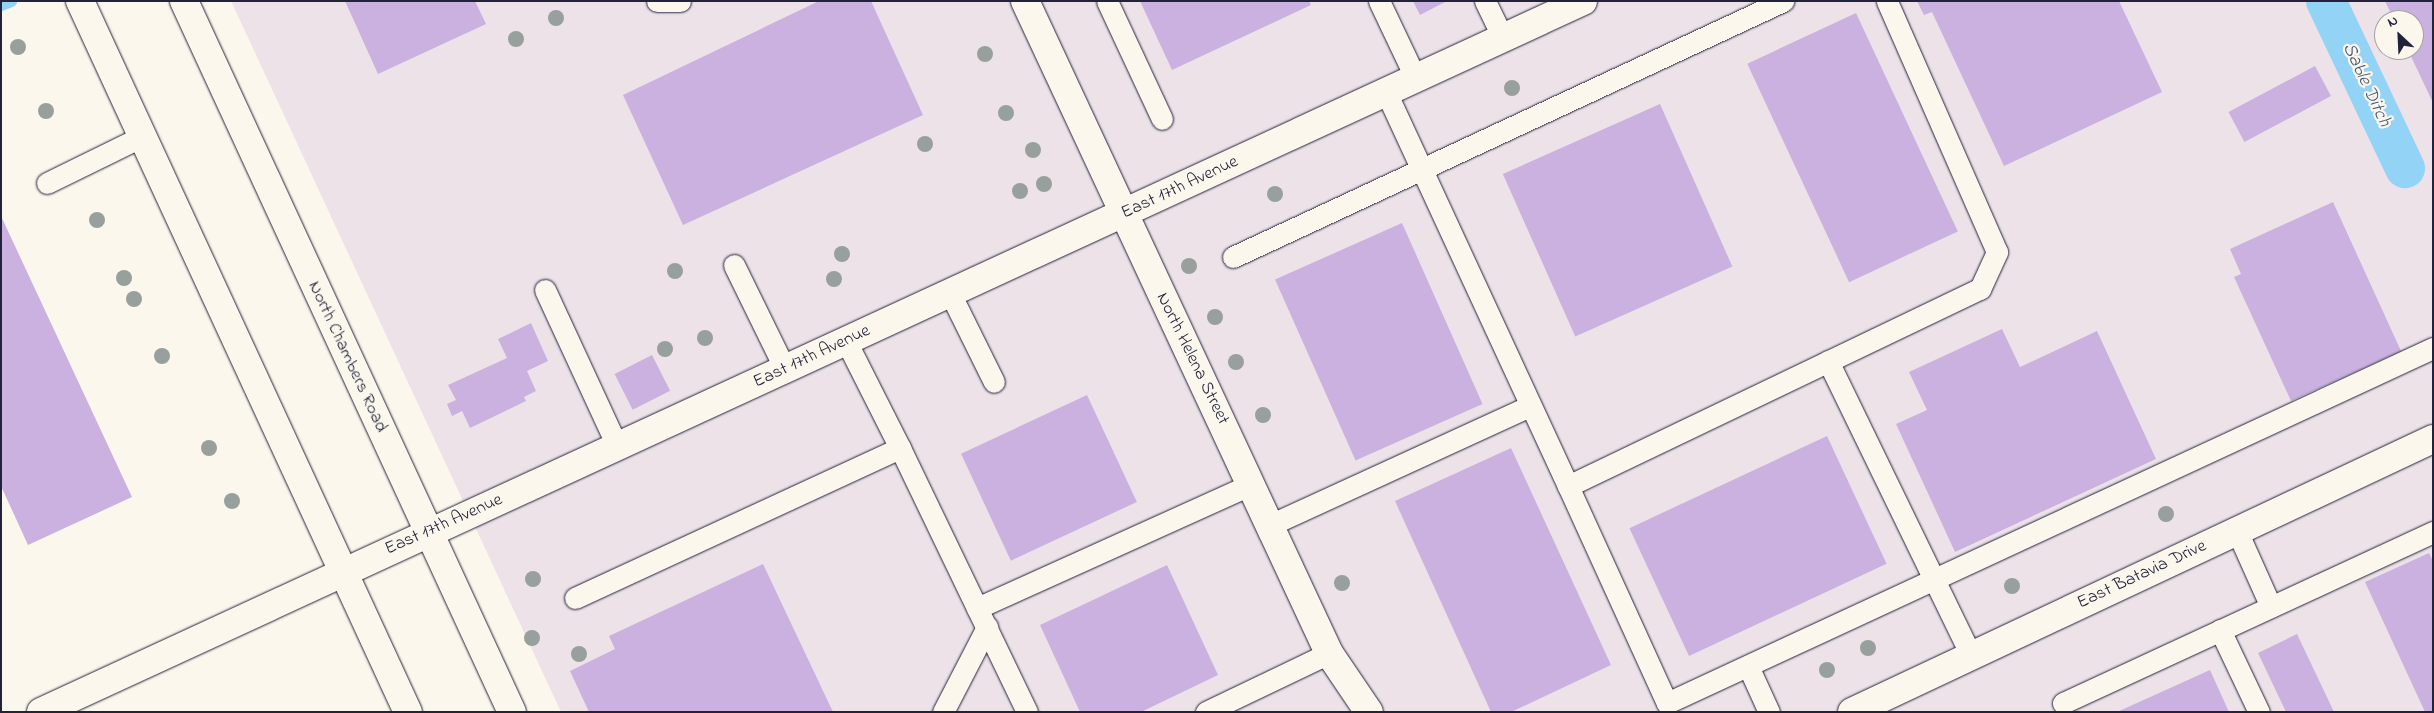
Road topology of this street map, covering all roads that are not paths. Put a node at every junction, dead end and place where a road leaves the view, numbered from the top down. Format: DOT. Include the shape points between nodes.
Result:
graph roads {
  1 [pos="80,1"];
  2 [pos="184,1"];
  3 [pos="657,1"];
  4 [pos="680,1"];
  5 [pos="1024,1"];
  6 [pos="1107,1"];
  7 [pos="1379,1"];
  8 [pos="1485,1"];
  9 [pos="1583,1"];
  10 [pos="1783,1"];
  11 [pos="1887,1"];
  12 [pos="1503,38"];
  13 [pos="1416,79"];
  14 [pos="1386,92"];
  15 [pos="1162,119"];
  16 [pos="141,137"];
  17 [pos="1420,170"];
  18 [pos="46,183"];
  19 [pos="1123,214"];
  20 [pos="1234,257"];
  21 [pos="734,265"];
  22 [pos="545,290"];
  23 [pos="950,294"];
  24 [pos="846,341"];
  25 [pos="2433,348"];
  26 [pos="1828,361"];
  27 [pos="785,369"];
  28 [pos="994,382"];
  29 [pos="1530,406"];
  30 [pos="2433,439"];
  31 [pos="617,446"];
  32 [pos="900,448"];
  33 [pos="1251,484"];
  34 [pos="1568,486"];
  35 [pos="1270,525"];
  36 [pos="2237,531"];
  37 [pos="428,532"];
  38 [pos="2433,532"];
  39 [pos="343,570"];
  40 [pos="1934,580"];
  41 [pos="575,598"];
  42 [pos="2271,607"];
  43 [pos="977,608"];
  44 [pos="987,627"];
  45 [pos="2220,630"];
  46 [pos="1329,653"];
  47 [pos="1971,656"];
  48 [pos="1748,666"];
  49 [pos="2063,702"];
  50 [pos="41,712"];
  51 [pos="408,712"];
  52 [pos="512,712"];
  53 [pos="942,712"];
  54 [pos="1028,712"];
  55 [pos="1206,712"];
  56 [pos="1368,712"];
  57 [pos="1769,712"];
  58 [pos="1852,712"];
  59 [pos="2259,712"];
  1 -- 16 [label="street"];
  2 -- 37 [label="street, North Chambers Road"];
  3 -- 4 [label="lane"];
  5 -- 19 [label="street, North Helena Street"];
  6 -- 15 [label="lane"];
  7 -- 13 [label="lane"];
  8 -- 12 [label="lane"];
  9 -- 12 [label="street, East 17th Avenue"];
  10 -- 17 [label="lane"];
  11 -- 26 [label="lane" via="1998,252 1980,289"];
  12 -- 13 [label="street, East 17th Avenue"];
  13 -- 14 [label="street, East 17th Avenue"];
  14 -- 17 [label="lane"];
  14 -- 19 [label="street, East 17th Avenue"];
  16 -- 18 [label="lane"];
  16 -- 39 [label="street"];
  17 -- 20 [label="lane"];
  17 -- 29 [label="lane"];
  19 -- 23 [label="street, East 17th Avenue"];
  19 -- 33 [label="street, North Helena Street"];
  21 -- 27 [label="lane"];
  22 -- 31 [label="lane"];
  23 -- 24 [label="street, East 17th Avenue"];
  23 -- 28 [label="lane"];
  24 -- 27 [label="street, East 17th Avenue"];
  24 -- 32 [label="lane"];
  25 -- 40 [label="lane"];
  26 -- 34 [label="lane"];
  26 -- 40 [label="lane"];
  27 -- 31 [label="street, East 17th Avenue"];
  29 -- 34 [label="lane"];
  29 -- 35 [label="lane"];
  30 -- 36 [label="street, East Batavia Drive"];
  31 -- 37 [label="street, East 17th Avenue"];
  32 -- 41 [label="lane"];
  32 -- 43 [label="lane"];
  33 -- 35 [label="street, North Helena Street"];
  33 -- 43 [label="lane"];
  34 -- 48 [label="lane" via="1668,703"];
  35 -- 46 [label="street, North Helena Street"];
  36 -- 42 [label="lane"];
  36 -- 47 [label="street, East Batavia Drive"];
  37 -- 39 [label="street, East 17th Avenue"];
  37 -- 52 [label="street, North Chambers Road"];
  38 -- 42 [label="lane"];
  39 -- 50 [label="street, East 17th Avenue"];
  39 -- 51 [label="street"];
  40 -- 47 [label="lane"];
  40 -- 48 [label="lane"];
  42 -- 45 [label="lane"];
  43 -- 44 [label="lane"];
  44 -- 53 [label="lane"];
  44 -- 54 [label="lane"];
  45 -- 49 [label="lane"];
  45 -- 59 [label="lane"];
  46 -- 55 [label="lane"];
  46 -- 56 [label="street, North Helena Street"];
  47 -- 58 [label="street, East Batavia Drive"];
  48 -- 57 [label="lane"];
}
